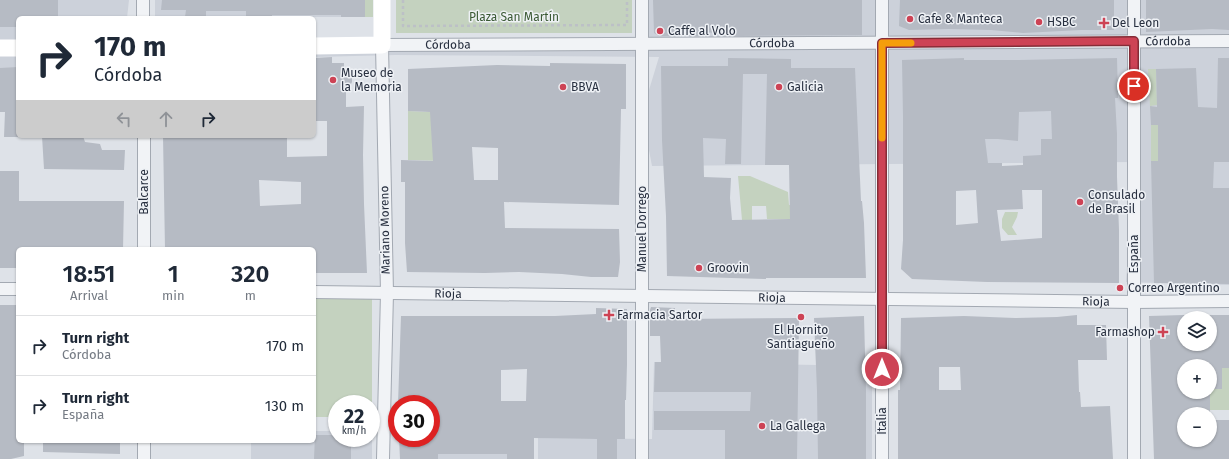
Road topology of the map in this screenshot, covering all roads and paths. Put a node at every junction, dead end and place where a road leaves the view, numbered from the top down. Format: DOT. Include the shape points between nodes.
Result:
graph roads {
  1 [pos="143,0"];
  2 [pos="382,0"];
  3 [pos="403,0"];
  4 [pos="627,0"];
  5 [pos="642,0"];
  6 [pos="882,0"];
  7 [pos="1134,0"];
  8 [pos="143,16"];
  9 [pos="1134,41"];
  10 [pos="1229,41"];
  11 [pos="882,43"];
  12 [pos="642,44"];
  13 [pos="382,45"];
  14 [pos="316,46"];
  15 [pos="0,48"];
  16 [pos="16,48"];
  17 [pos="144,138"];
  18 [pos="144,247"];
  19 [pos="0,289"];
  20 [pos="16,289"];
  21 [pos="316,292"];
  22 [pos="387,293"];
  23 [pos="642,296"];
  24 [pos="882,299"];
  25 [pos="1229,300"];
  26 [pos="1134,302"];
  27 [pos="144,443"];
  28 [pos="144,459"];
  29 [pos="383,459"];
  30 [pos="642,459"];
  31 [pos="882,459"];
  32 [pos="1134,459"];
  1 -- 8 [label="street"];
  2 -- 13 [label="main road, Mariano Moreno"];
  3 -- 4 [label="path" via="403,26 627,25"];
  5 -- 12 [label="street, Manuel Dorrego"];
  6 -- 11 [label="street, Italia"];
  7 -- 9 [label="street, España"];
  9 -- 10 [label="street, Córdoba"];
  9 -- 11 [label="street, Córdoba"];
  9 -- 26 [label="street, España"];
  11 -- 12 [label="street, Córdoba"];
  11 -- 24 [label="street, Italia"];
  12 -- 13 [label="street, Córdoba"];
  12 -- 23 [label="street, Manuel Dorrego"];
  13 -- 14 [label="main road, Córdoba"];
  13 -- 22 [label="street, Mariano Moreno"];
  15 -- 16 [label="main road"];
  17 -- 18 [label="street, Balcarce"];
  19 -- 20 [label="street"];
  21 -- 22 [label="street, Rioja"];
  22 -- 23 [label="street, Rioja"];
  22 -- 29 [label="street, Mariano Moreno"];
  23 -- 24 [label="street, Rioja"];
  23 -- 30 [label="street, Manuel Dorrego"];
  24 -- 26 [label="street, Rioja"];
  24 -- 31 [label="street, Italia"];
  25 -- 26 [label="street, Rioja"];
  26 -- 32 [label="street, España"];
  27 -- 28 [label="street"];
}
